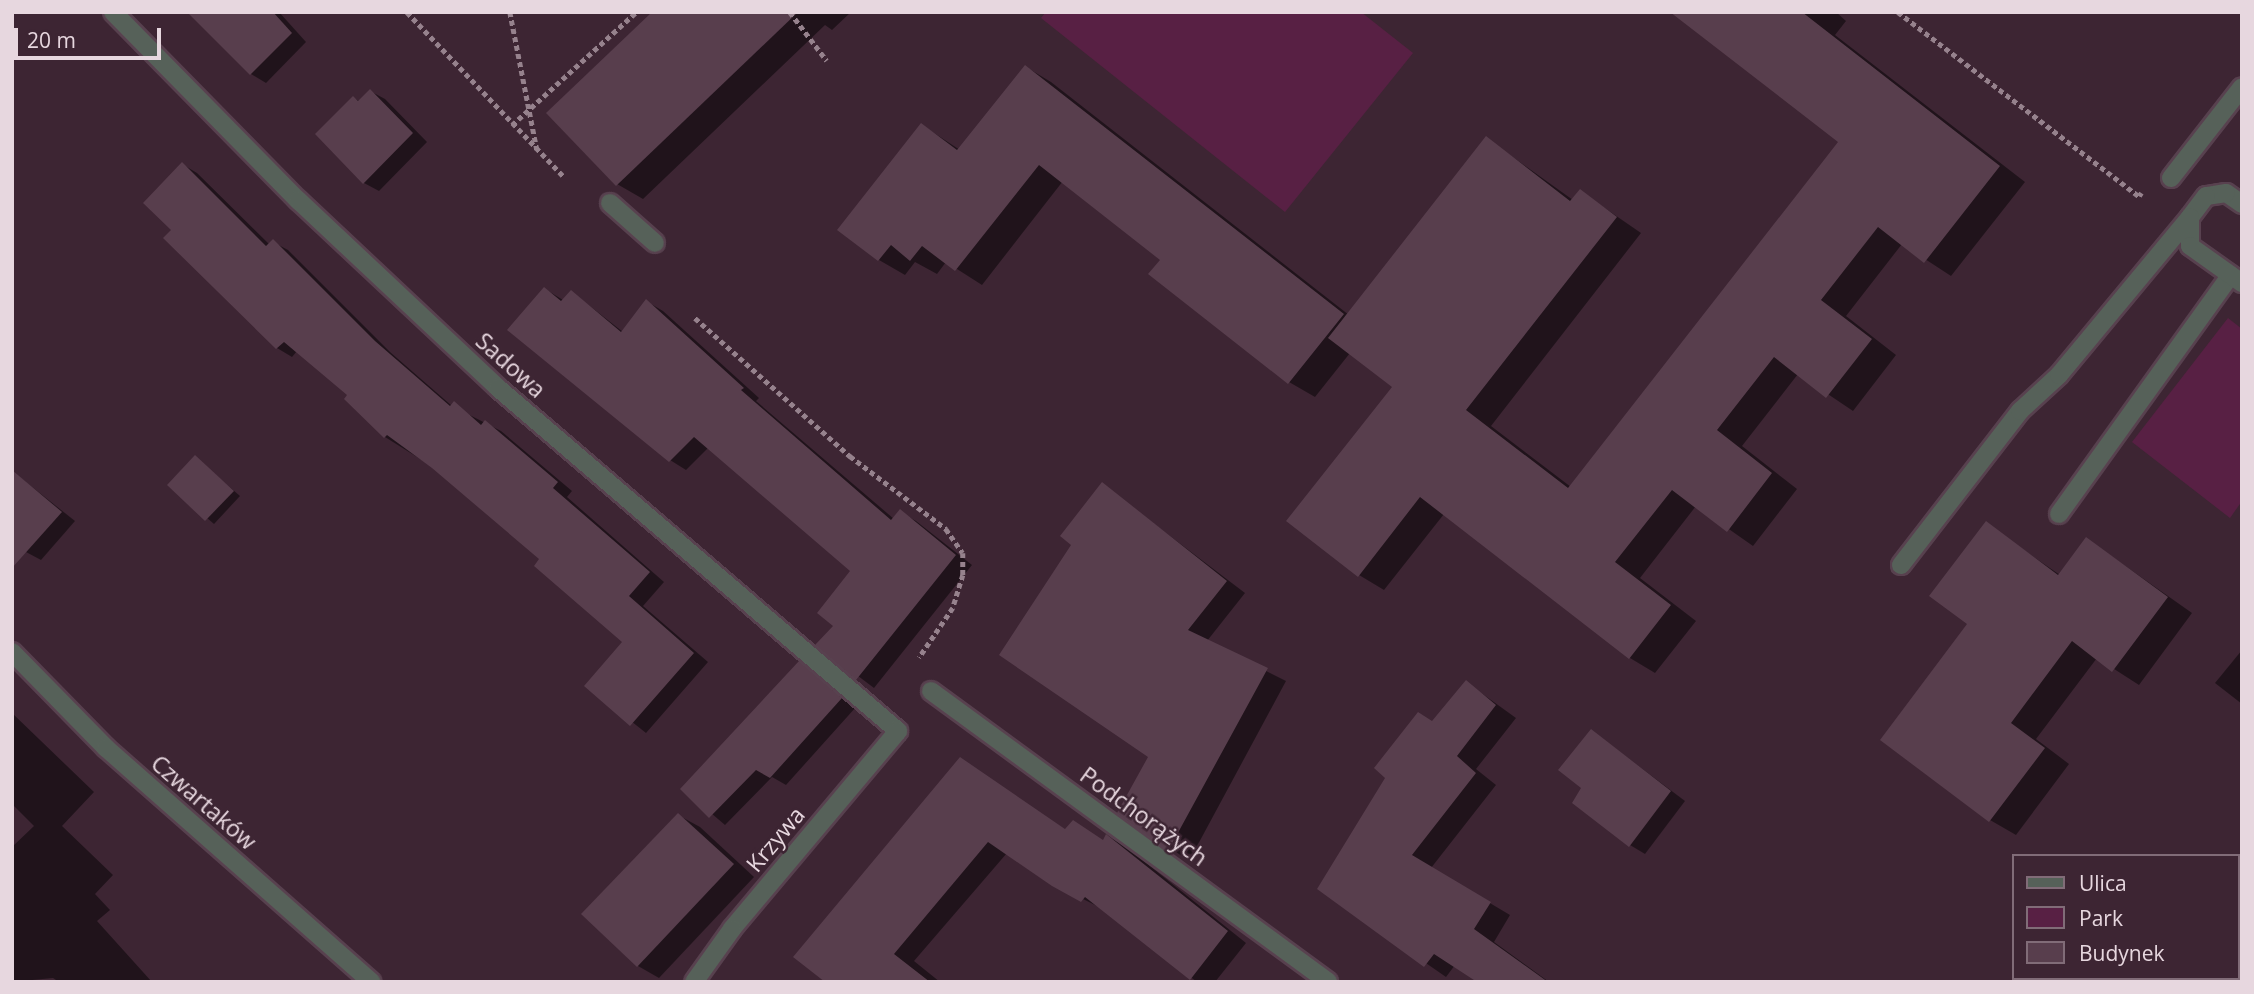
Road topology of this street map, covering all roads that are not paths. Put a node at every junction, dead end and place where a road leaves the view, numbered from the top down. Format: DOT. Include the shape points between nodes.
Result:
graph roads {
  1 [pos="113,12"];
  2 [pos="2242,87"];
  3 [pos="2171,178"];
  4 [pos="610,203"];
  5 [pos="2242,204"];
  6 [pos="2190,216"];
  7 [pos="655,243"];
  8 [pos="2236,279"];
  9 [pos="2059,514"];
  10 [pos="1901,565"];
  11 [pos="12,652"];
  12 [pos="931,691"];
  13 [pos="898,731"];
  14 [pos="371,982"];
  15 [pos="694,982"];
  16 [pos="1328,982"];
  1 -- 13 [label="street, Sadowa" via="298,200 498,388"];
  2 -- 3 [label="street"];
  4 -- 7 [label="street"];
  5 -- 6 [label="street" via="2226,193 2206,196"];
  6 -- 8 [label="street" via="2190,246"];
  6 -- 10 [label="street" via="2059,375 2020,411"];
  8 -- 9 [label="street"];
  11 -- 14 [label="street, Czwartaków" via="106,748"];
  12 -- 16 [label="street, Podchorążych"];
  13 -- 15 [label="street, Krzywa"];
}
